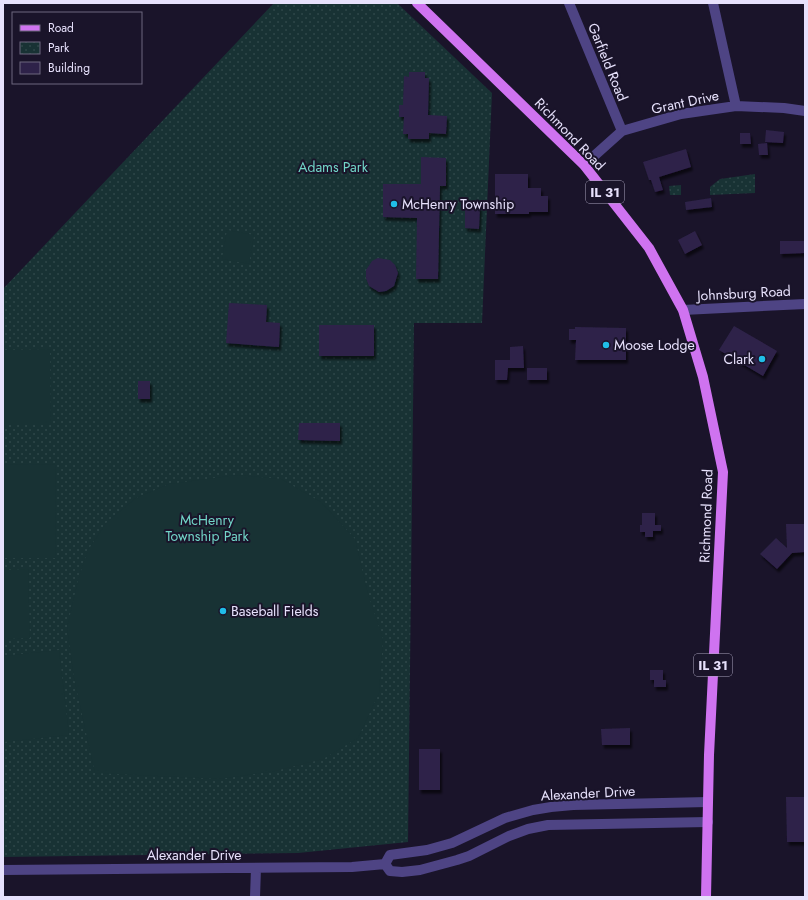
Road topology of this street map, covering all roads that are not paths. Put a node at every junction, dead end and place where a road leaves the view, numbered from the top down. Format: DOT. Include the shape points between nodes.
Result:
graph roads {
  1 [pos="417,3"];
  2 [pos="569,3"];
  3 [pos="713,3"];
  4 [pos="736,106"];
  5 [pos="805,111"];
  6 [pos="622,131"];
  7 [pos="584,165"];
  8 [pos="805,304"];
  9 [pos="683,310"];
  10 [pos="708,802"];
  11 [pos="708,822"];
  12 [pos="385,864"];
  13 [pos="256,868"];
  14 [pos="3,870"];
  15 [pos="255,897"];
  16 [pos="706,897"];
  1 -- 7 [label="main road, Richmond Road / IL 31"];
  2 -- 6 [label="street, Garfield Road"];
  3 -- 4 [label="street"];
  4 -- 5 [label="street, Grant Drive"];
  4 -- 6 [label="street, Grant Drive" via="681,114"];
  6 -- 7 [label="street, Grant Drive"];
  7 -- 9 [label="main road, Richmond Road / IL 31" via="648,248"];
  8 -- 9 [label="street, Johnsburg Road"];
  9 -- 10 [label="main road, Richmond Road / IL 31" via="703,376 723,472"];
  10 -- 11 [label="main road, Richmond Road / IL 31"];
  10 -- 12 [label="street, Alexander Drive" via="573,805 533,810 505,818 452,843 390,855"];
  11 -- 12 [label="street" via="548,825 517,832 469,856 436,866 402,872 390,871"];
  11 -- 16 [label="main road, Richmond Road / IL 31"];
  12 -- 13 [label="street, Alexander Drive"];
  13 -- 14 [label="street, Alexander Drive"];
  13 -- 15 [label="street"];
}
